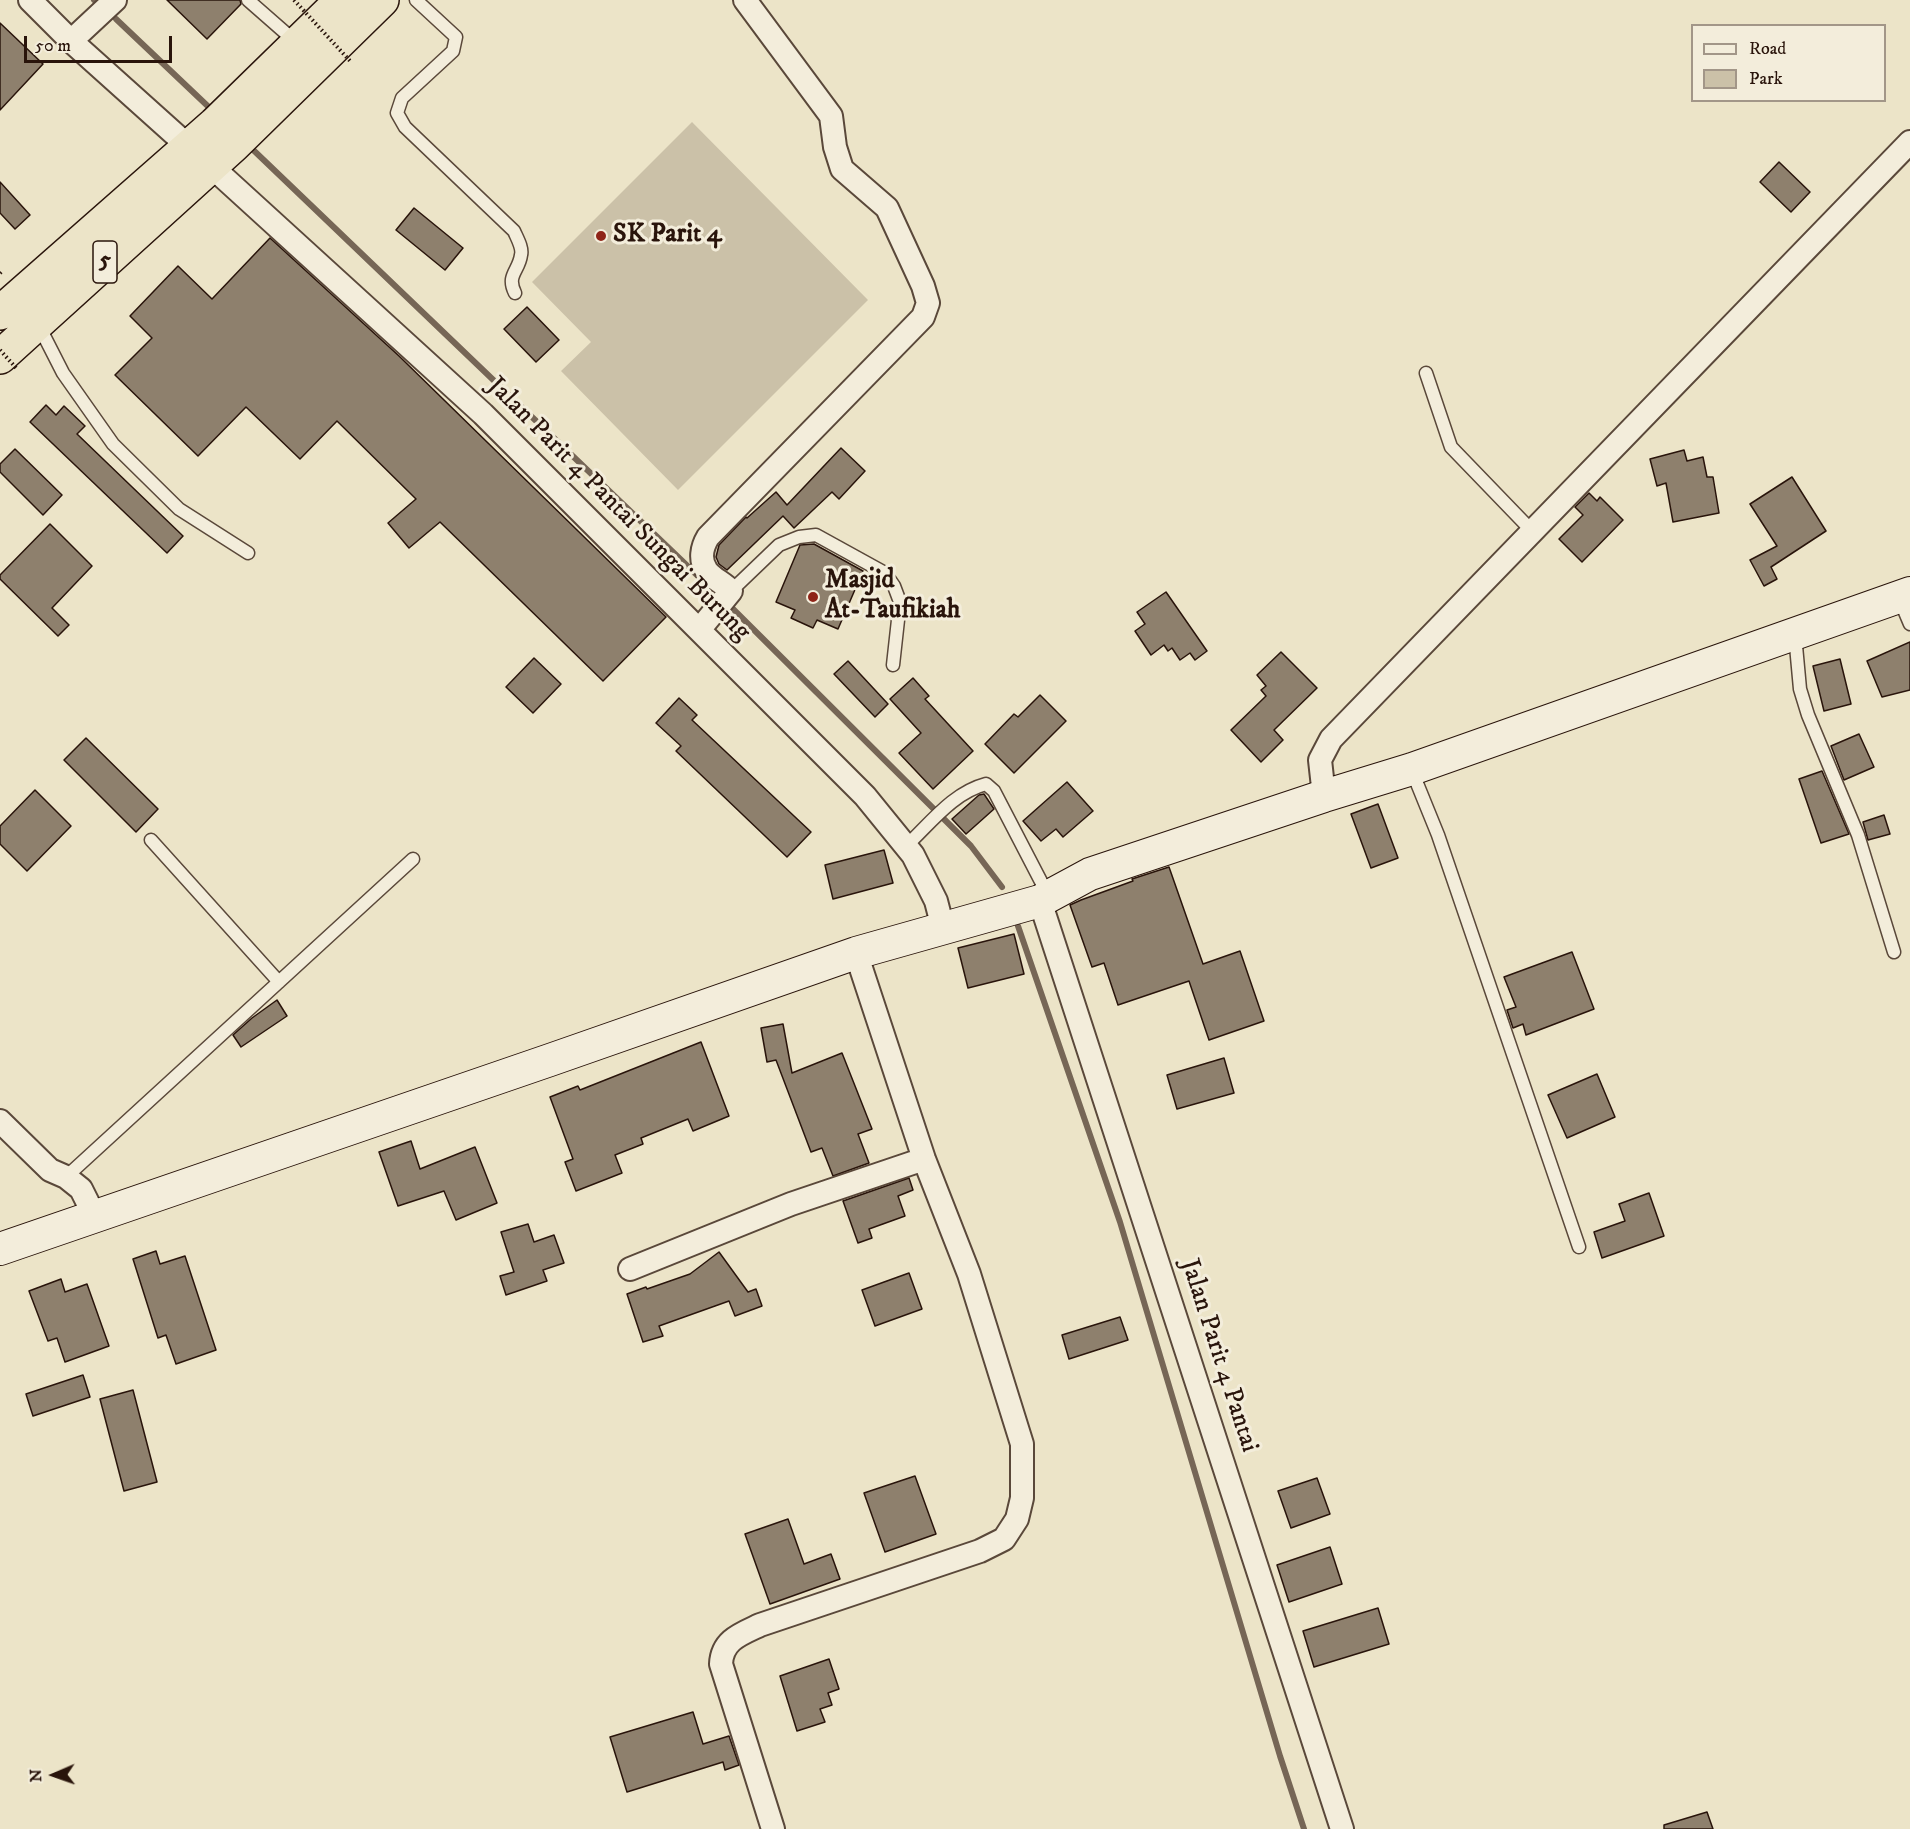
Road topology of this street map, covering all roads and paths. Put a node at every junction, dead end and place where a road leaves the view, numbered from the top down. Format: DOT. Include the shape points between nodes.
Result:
graph roads {
  1 [pos="30,0"];
  2 [pos="115,0"];
  3 [pos="248,0"];
  4 [pos="294,0"];
  5 [pos="342,0"];
  6 [pos="382,0"];
  7 [pos="416,0"];
  8 [pos="745,0"];
  9 [pos="71,41"];
  10 [pos="297,44"];
  11 [pos="351,62"];
  12 [pos="279,82"];
  13 [pos="1910,142"];
  14 [pos="212,146"];
  15 [pos="515,293"];
  16 [pos="0,313"];
  17 [pos="38,323"];
  18 [pos="0,350"];
  19 [pos="8,363"];
  20 [pos="1426,374"];
  21 [pos="1533,532"];
  22 [pos="248,553"];
  23 [pos="724,599"];
  24 [pos="1906,605"];
  25 [pos="699,630"];
  26 [pos="1795,634"];
  27 [pos="893,665"];
  28 [pos="1412,770"];
  29 [pos="1324,796"];
  30 [pos="151,840"];
  31 [pos="905,847"];
  32 [pos="414,859"];
  33 [pos="1044,899"];
  34 [pos="943,928"];
  35 [pos="1894,952"];
  36 [pos="856,953"];
  37 [pos="279,982"];
  38 [pos="0,1121"];
  39 [pos="924,1159"];
  40 [pos="66,1178"];
  41 [pos="91,1218"];
  42 [pos="1579,1247"];
  43 [pos="0,1249"];
  44 [pos="630,1269"];
  45 [pos="773,1829"];
  46 [pos="1342,1829"];
  1 -- 9 [label="street, Jalan Parit 4 Pantai Sungai Burung"];
  2 -- 9 [label="street"];
  3 -- 10 [label="lane"];
  4 -- 11 [label="path, bridge"];
  5 -- 10 [label="highway, 5"];
  6 -- 12 [label="highway, 5"];
  7 -- 15 [label="lane" via="456,37 453,51 402,98 397,113 405,128 514,231 522,255 513,273 511,285"];
  8 -- 23 [label="street" via="831,116 842,169 887,208 928,303 923,316 708,537 702,546 702,559 707,571 726,584"];
  9 -- 14 [label="street, Jalan Parit 4 Pantai Sungai Burung"];
  10 -- 12 [label="highway, 5"];
  12 -- 14 [label="highway, 5"];
  13 -- 21 [label="street"];
  14 -- 16 [label="highway, 5"];
  14 -- 17 [label="highway, 5"];
  14 -- 25 [label="street, Jalan Parit 4 Pantai Sungai Burung"];
  17 -- 19 [label="highway, 5"];
  17 -- 22 [label="lane" via="63,373 113,444 179,508"];
  18 -- 19 [label="path, bridge"];
  20 -- 21 [label="lane" via="1451,447"];
  21 -- 29 [label="street" via="1331,739 1320,760"];
  23 -- 25 [label="street"];
  23 -- 27 [label="lane" via="779,545 816,535 885,573 894,586 900,602"];
  24 -- 26 [label="street"];
  25 -- 31 [label="street, Jalan Parit 4 Pantai Sungai Burung" via="865,796"];
  26 -- 28 [label="street"];
  26 -- 35 [label="lane" via="1800,689 1808,716 1858,835"];
  28 -- 29 [label="street"];
  28 -- 42 [label="lane" via="1438,835"];
  29 -- 33 [label="street" via="1090,874"];
  30 -- 37 [label="lane"];
  31 -- 33 [label="lane" via="945,807 971,788 986,784 994,791"];
  31 -- 34 [label="street, Jalan Parit 4 Pantai Sungai Burung" via="936,901"];
  32 -- 37 [label="lane"];
  33 -- 34 [label="street"];
  33 -- 46 [label="street, Jalan Parit 4 Pantai"];
  34 -- 36 [label="street"];
  36 -- 39 [label="street"];
  36 -- 41 [label="street"];
  37 -- 40 [label="lane"];
  38 -- 40 [label="street" via="50,1170"];
  39 -- 44 [label="street" via="791,1204"];
  39 -- 45 [label="street" via="969,1274 1022,1444 1022,1498 1017,1519 1004,1539 980,1551 760,1625 724,1648 721,1664"];
  40 -- 41 [label="street" via="81,1189"];
  41 -- 43 [label="street"];
}
